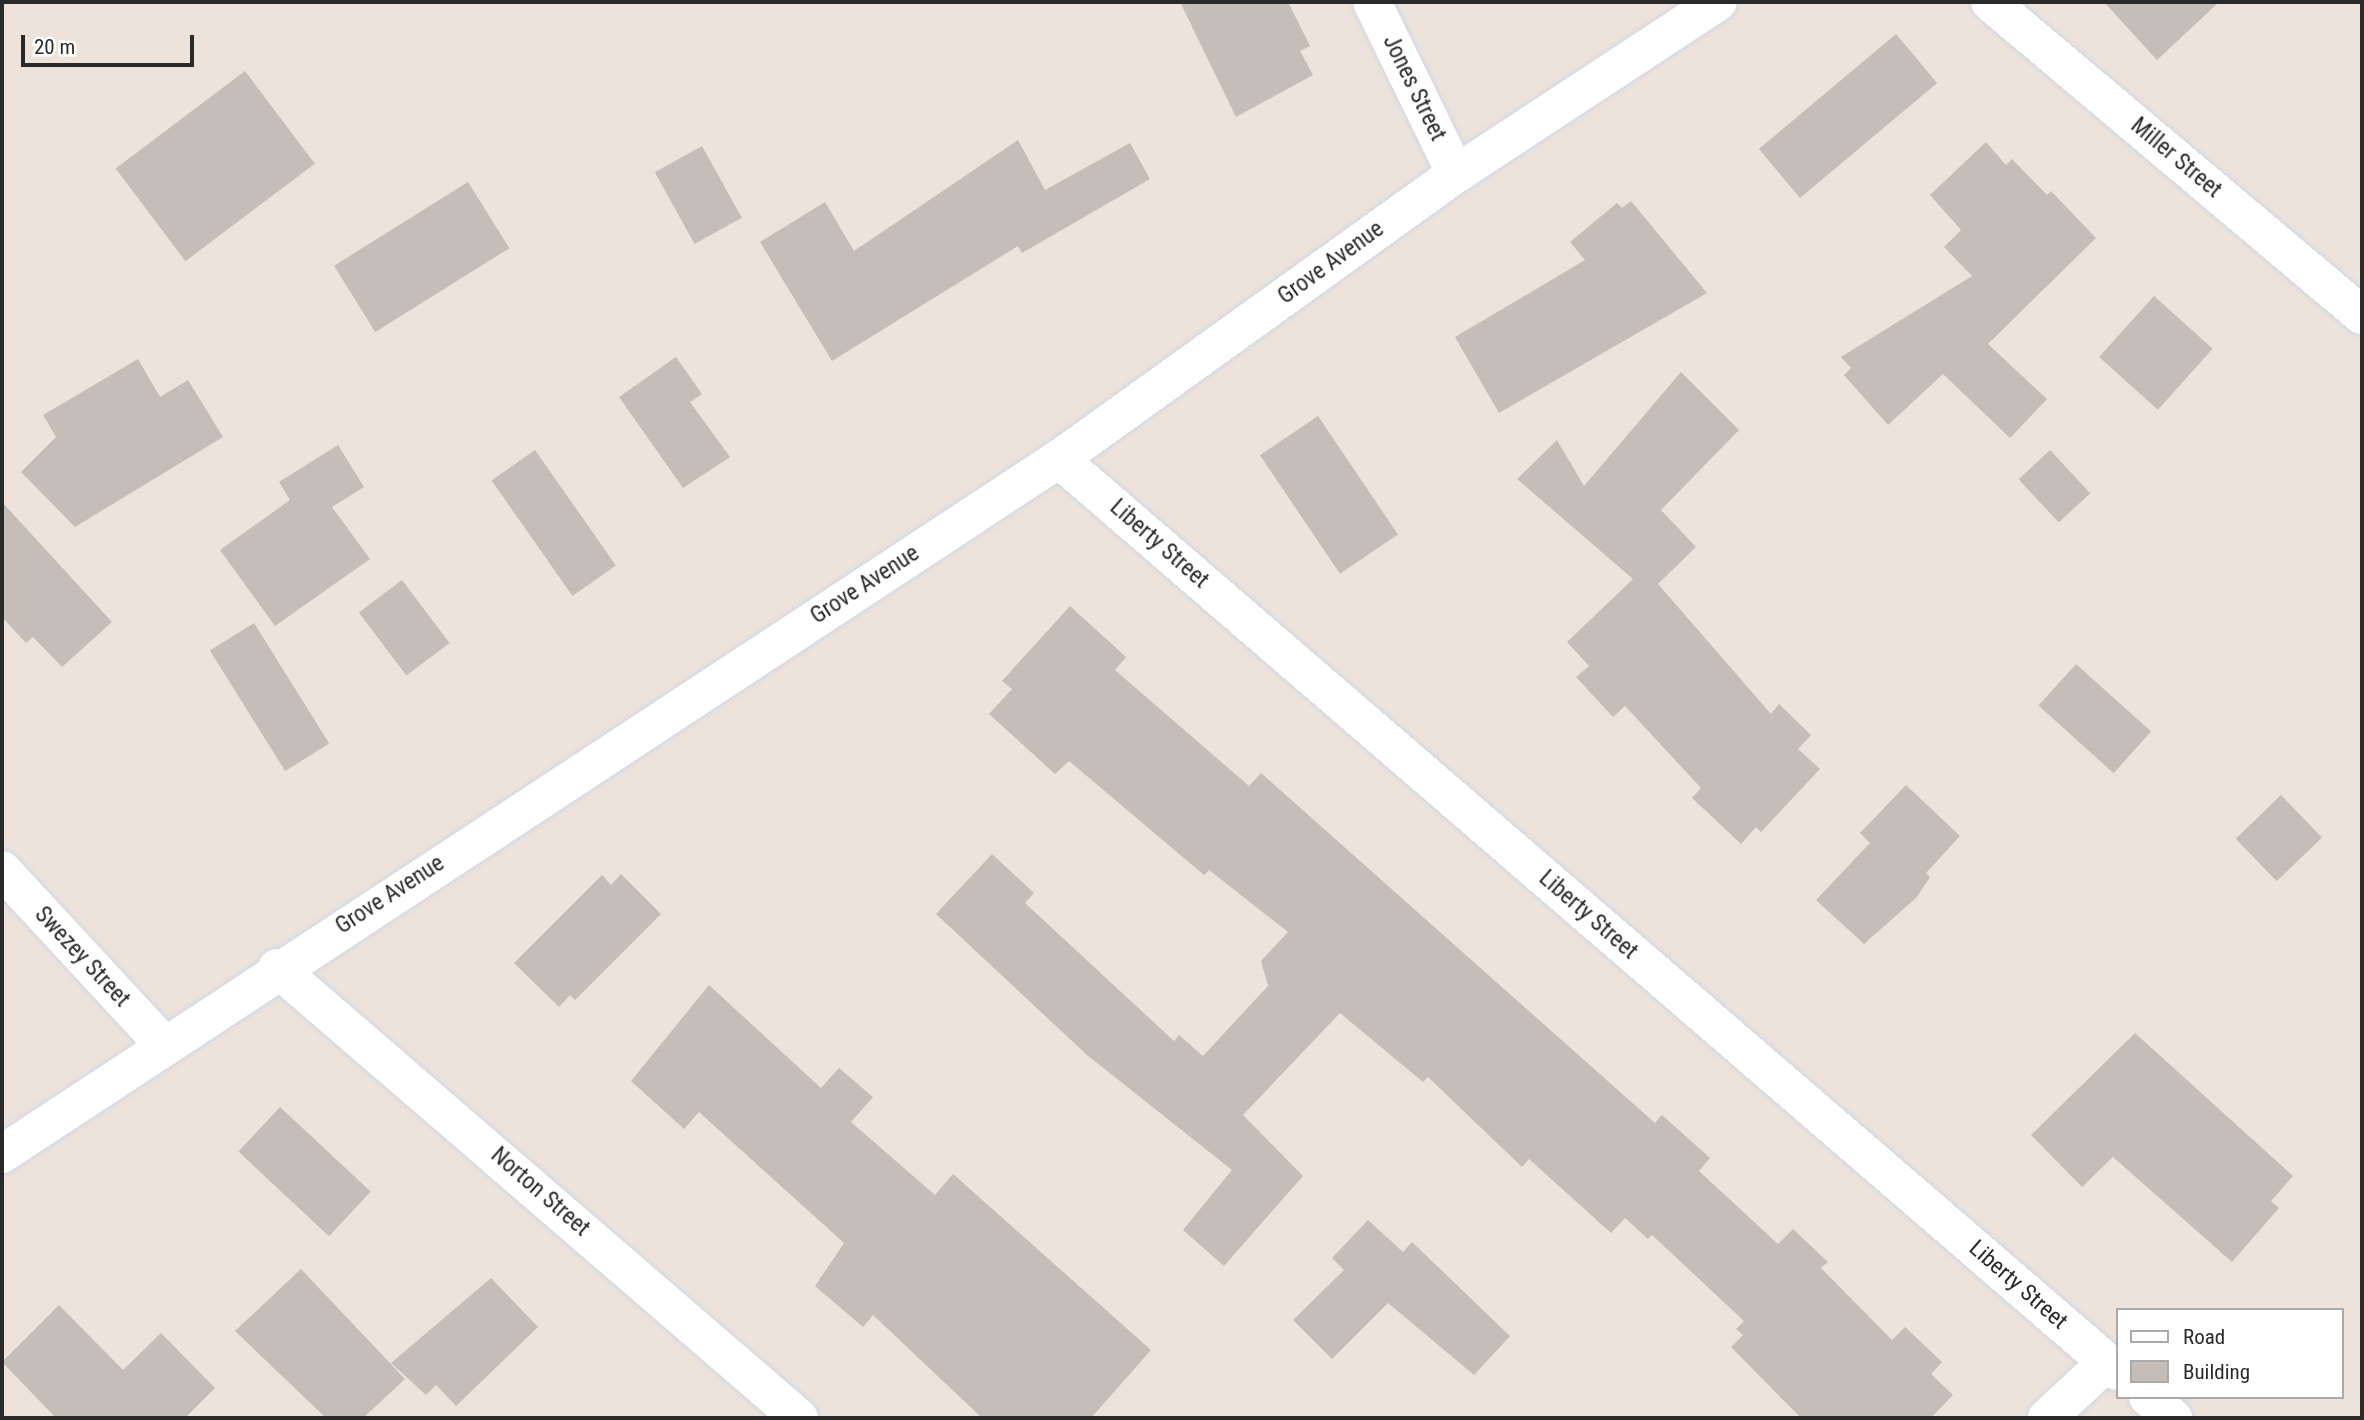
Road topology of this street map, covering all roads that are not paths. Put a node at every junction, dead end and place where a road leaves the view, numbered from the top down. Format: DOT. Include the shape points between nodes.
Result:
graph roads {
  1 [pos="1373,2"];
  2 [pos="1718,2"];
  3 [pos="1990,2"];
  4 [pos="1456,174"];
  5 [pos="2362,315"];
  6 [pos="1059,459"];
  7 [pos="2,870"];
  8 [pos="278,968"];
  9 [pos="163,1044"];
  10 [pos="2,1154"];
  11 [pos="2112,1366"];
  12 [pos="2150,1399"];
  13 [pos="799,1418"];
  14 [pos="2046,1418"];
  15 [pos="2173,1418"];
  1 -- 4 [label="street, Jones Street"];
  2 -- 4 [label="street, Grove Avenue"];
  3 -- 5 [label="street, Miller Street"];
  4 -- 6 [label="street, Grove Avenue"];
  6 -- 8 [label="street, Grove Avenue"];
  6 -- 11 [label="street, Liberty Street"];
  7 -- 9 [label="street, Swezey Street"];
  8 -- 9 [label="street, Grove Avenue"];
  8 -- 13 [label="street, Norton Street"];
  9 -- 10 [label="street, Grove Avenue"];
  11 -- 14 [label="street"];
  12 -- 15 [label="street"];
}
